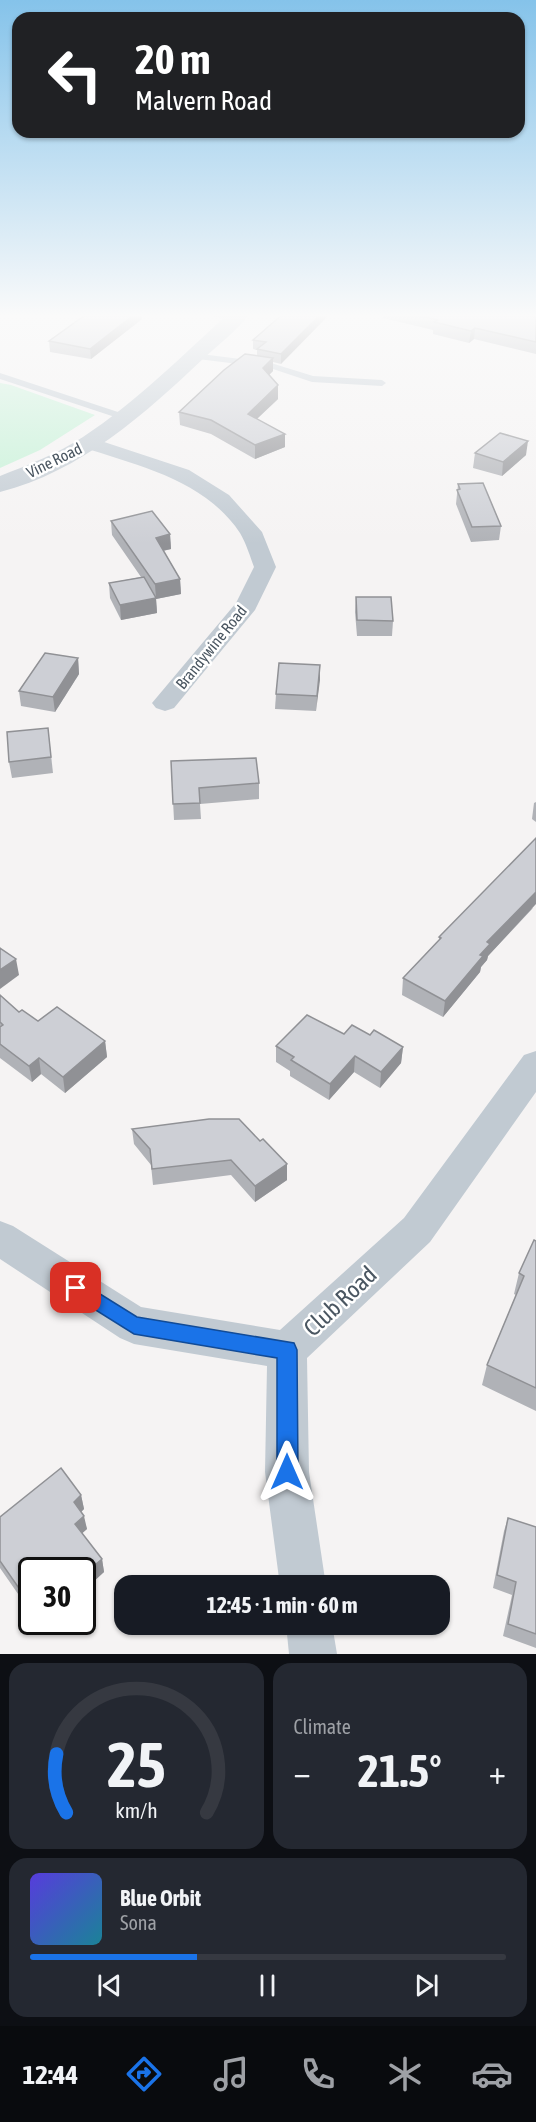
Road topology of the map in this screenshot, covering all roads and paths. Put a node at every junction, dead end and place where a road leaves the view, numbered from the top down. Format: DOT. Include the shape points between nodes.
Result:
graph roads {
  1 [pos="43,390"];
  2 [pos="154,390"];
  3 [pos="124,417"];
  4 [pos="89,443"];
  5 [pos="0,485"];
  6 [pos="165,703"];
  7 [pos="536,1065"];
  8 [pos="0,1238"];
  9 [pos="287,1350"];
  10 [pos="301,1575"];
  11 [pos="310,1635"];
  12 [pos="313,1654"];
  1 -- 3 [label="lane"];
  2 -- 3 [label="street, Vine Road"];
  3 -- 4 [label="street, Vine Road"];
  4 -- 5 [label="street, Vine Road"];
  4 -- 6 [label="street, Brandywine Road" via="182,474 222,499 251,532 265,567 247,605"];
  7 -- 9 [label="street, Club Road" via="417,1230"];
  8 -- 9 [label="street" via="134,1325"];
  9 -- 10 [label="street, Club Road" via="287,1472"];
  11 -- 12 [label="street"];
}
